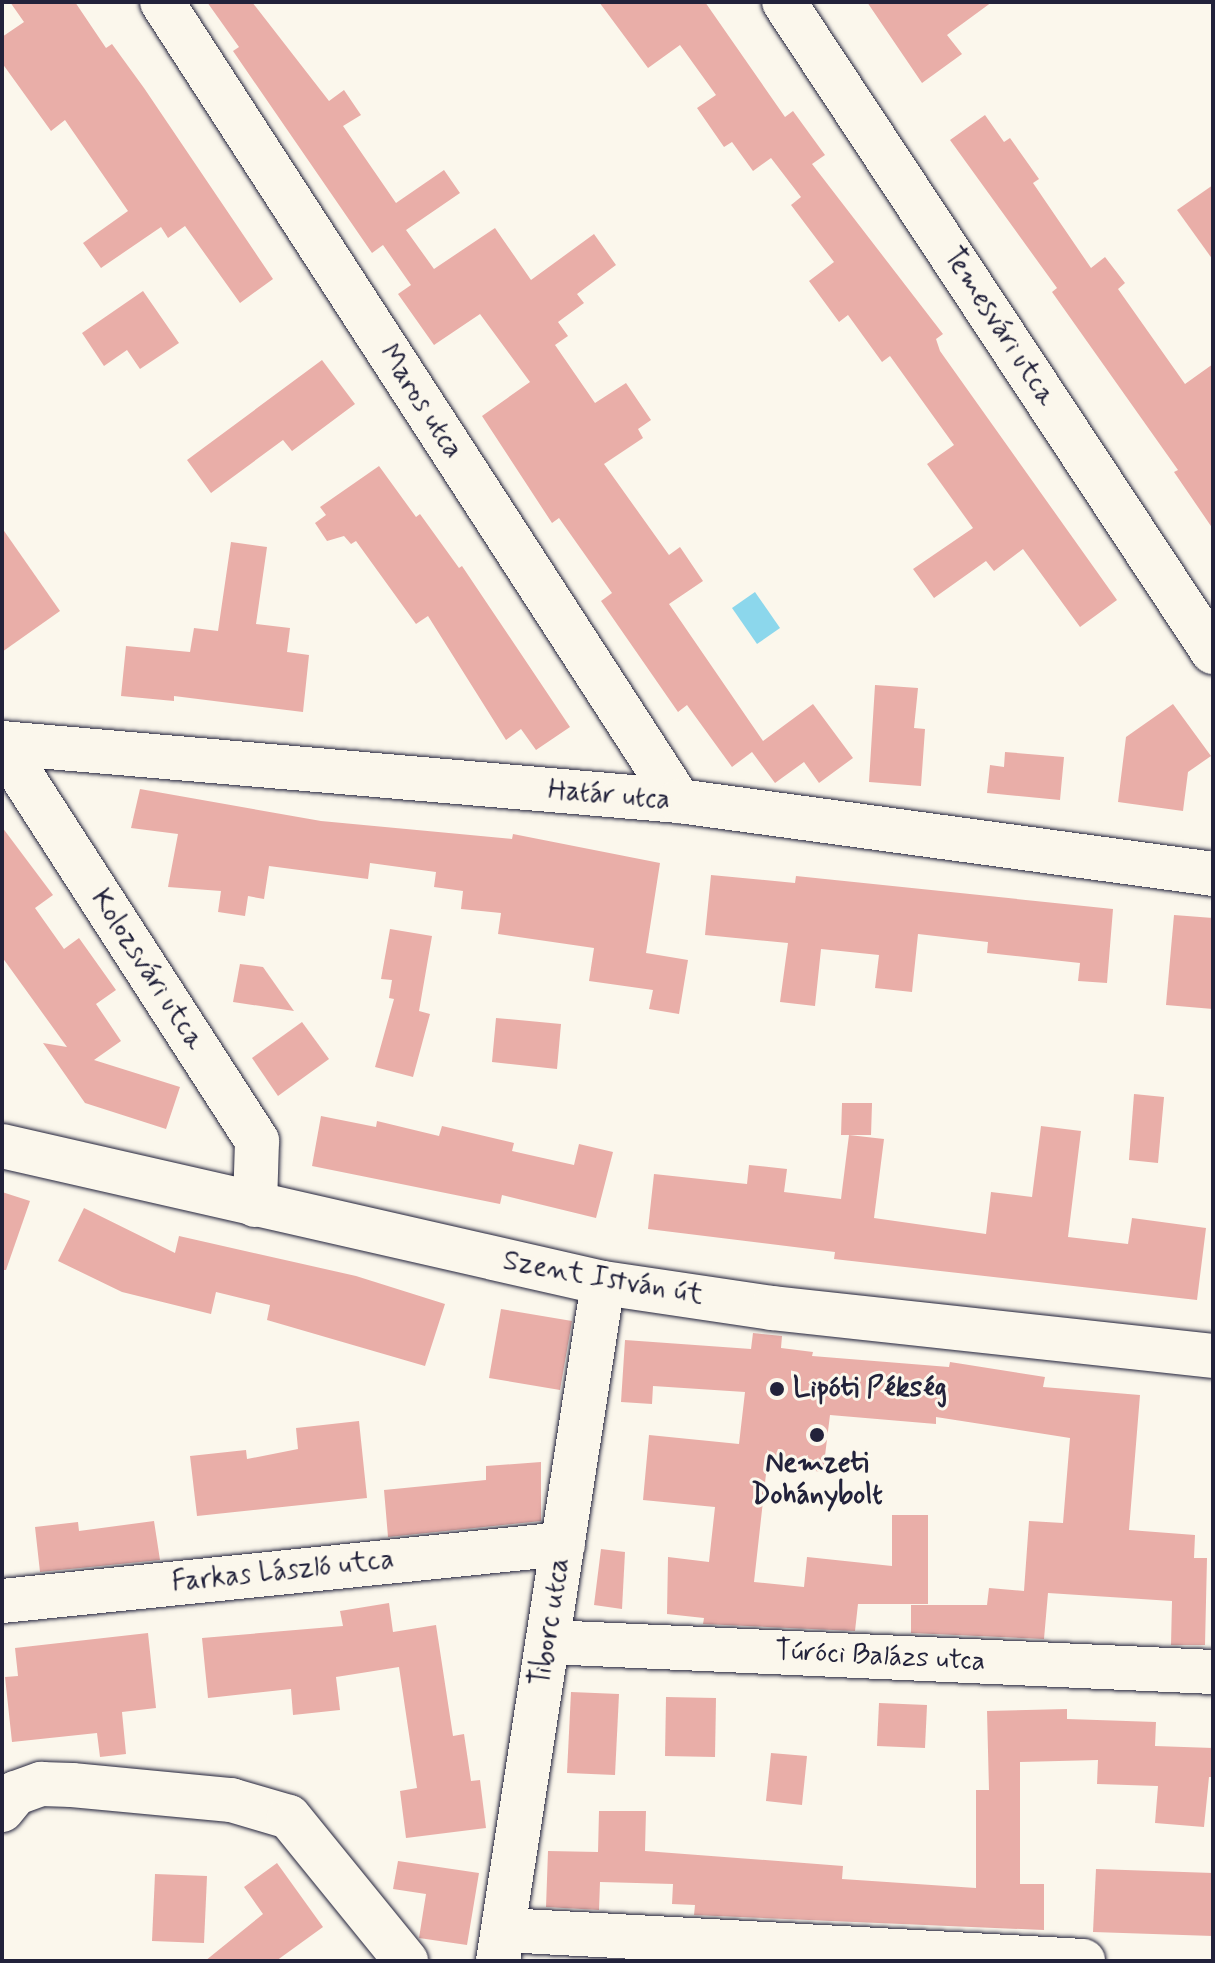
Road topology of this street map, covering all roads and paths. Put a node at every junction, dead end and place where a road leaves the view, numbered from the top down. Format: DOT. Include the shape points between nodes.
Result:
graph roads {
  1 [pos="162,2"];
  2 [pos="784,2"];
  3 [pos="1213,652"];
  4 [pos="2,744"];
  5 [pos="679,801"];
  6 [pos="1213,874"];
  7 [pos="2,1146"];
  8 [pos="255,1205"];
  9 [pos="603,1283"];
  10 [pos="1213,1356"];
  11 [pos="563,1544"];
  12 [pos="2,1601"];
  13 [pos="548,1642"];
  14 [pos="1213,1672"];
  15 [pos="2,1810"];
  16 [pos="501,1946"];
  17 [pos="406,1961"];
  18 [pos="1083,1961"];
  1 -- 5 [label="street, Maros utca"];
  2 -- 3 [label="street, Temesvári utca"];
  4 -- 5 [label="street, Határ utca"];
  4 -- 8 [label="street, Kolozsvári utca" via="257,1141"];
  5 -- 6 [label="street, Határ utca"];
  7 -- 8 [label="street, Szent István út"];
  8 -- 9 [label="street, Szent István út"];
  9 -- 10 [label="street, Szent István út" via="772,1308"];
  9 -- 11 [label="street, Tiborc utca"];
  11 -- 12 [label="street, Farkas László utca"];
  11 -- 13 [label="street, Tiborc utca"];
  13 -- 14 [label="street, Túróci Balázs utca"];
  13 -- 16 [label="street, Tiborc utca"];
  15 -- 17 [label="street" via="16,1793 41,1784 231,1800 289,1817"];
  16 -- 18 [label="street"];
}
